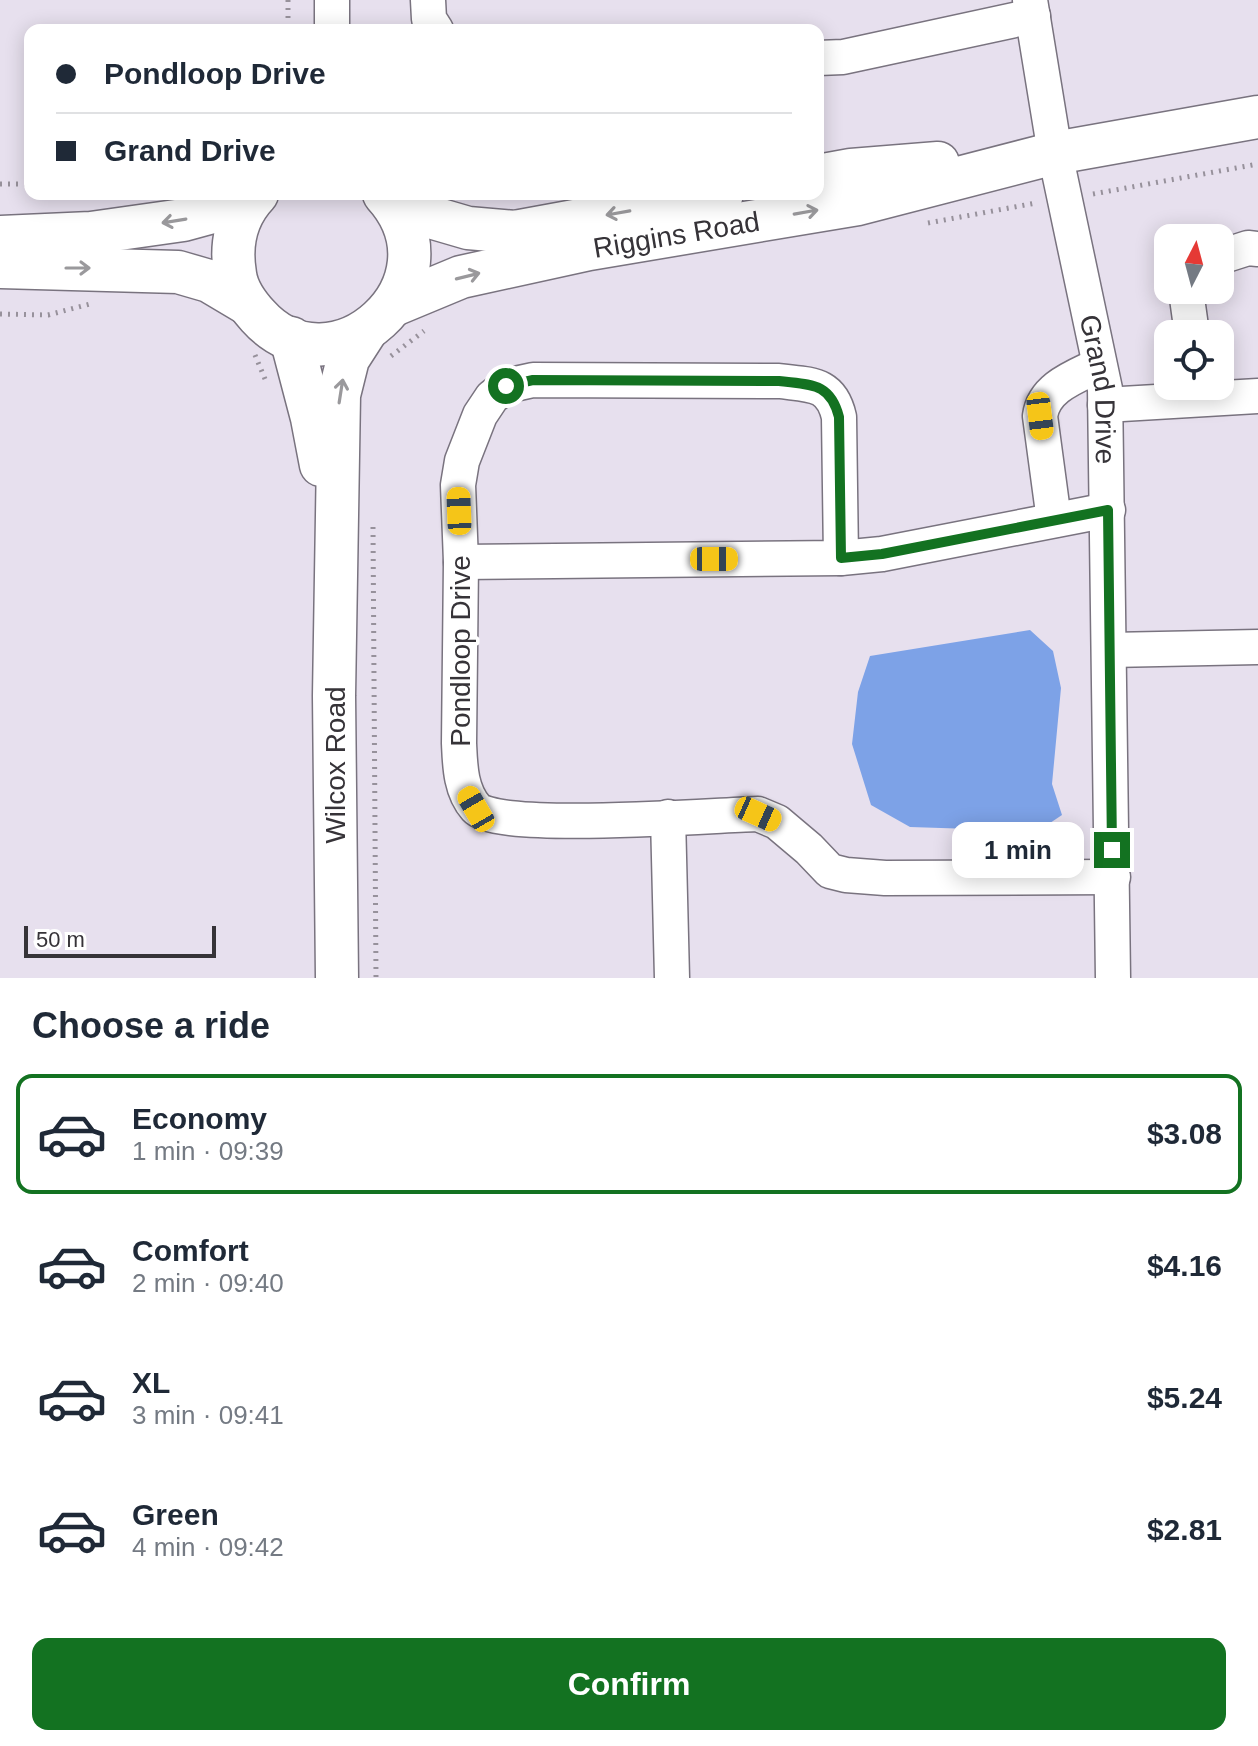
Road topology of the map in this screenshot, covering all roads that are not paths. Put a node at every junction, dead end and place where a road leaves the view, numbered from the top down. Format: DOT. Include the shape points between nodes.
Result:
graph roads {
  1 [pos="428,0"];
  2 [pos="1032,8"];
  3 [pos="432,24"];
  4 [pos="824,58"];
  5 [pos="1258,117"];
  6 [pos="1055,153"];
  7 [pos="824,175"];
  8 [pos="246,200"];
  9 [pos="252,200"];
  10 [pos="390,200"];
  11 [pos="689,200"];
  12 [pos="0,237"];
  13 [pos="1258,249"];
  14 [pos="1234,252"];
  15 [pos="0,267"];
  16 [pos="246,303"];
  17 [pos="382,332"];
  18 [pos="272,344"];
  19 [pos="1099,365"];
  20 [pos="1234,395"];
  21 [pos="1258,396"];
  22 [pos="1154,399"];
  23 [pos="1105,405"];
  24 [pos="1108,510"];
  25 [pos="1054,520"];
  26 [pos="337,553"];
  27 [pos="841,558"];
  28 [pos="461,562"];
  29 [pos="1258,647"];
  30 [pos="1110,650"];
  31 [pos="668,817"];
  32 [pos="1113,877"];
  33 [pos="337,978"];
  34 [pos="672,978"];
  35 [pos="1113,978"];
  1 -- 3 [label="street"];
  2 -- 4 [label="street"];
  2 -- 6 [label="street, Grand Drive"];
  5 -- 6 [label="main road, Riggins Road"];
  6 -- 7 [label="main road, Riggins Road"];
  17 -- 6 [label="main road, Riggins Road, one-way" via="461,277 589,249 858,204"];
  6 -- 19 [label="street, Grand Drive"];
  8 -- 12 [label="main road, one-way" via="168,222 91,233"];
  9 -- 16 [label="main road" via="237,225 232,252 235,279"];
  11 -- 10 [label="main road, Riggins Road, one-way" via="515,232 468,228"];
  10 -- 17 [label="main road, Wilcox Road" via="407,230 410,255 406,280"];
  13 -- 14 [label="street"];
  15 -- 16 [label="main road, one-way" via="178,272 217,285"];
  16 -- 18 [label="main road" via="265,324"];
  17 -- 18 [label="main road, Riggins Road" via="329,343"];
  26 -- 17 [label="main road, Wilcox Road, one-way" via="339,395 348,359"];
  18 -- 26 [label="main road, Wilcox Road" via="312,418"];
  19 -- 23 [label="street, Grand Drive"];
  19 -- 25 [label="street" via="1063,383 1042,403"];
  20 -- 21 [label="street"];
  22 -- 23 [label="street"];
  23 -- 24 [label="street, Grand Drive"];
  24 -- 25 [label="street"];
  24 -- 30 [label="street, Grand Drive"];
  25 -- 27 [label="street"];
  26 -- 33 [label="main road, Wilcox Road"];
  27 -- 28 [label="street"];
  27 -- 28 [label="street, Pondloop Drive" via="839,417 828,393 814,385 779,381 533,380 506,386 492,397 470,435 458,485"];
  28 -- 31 [label="street, Pondloop Drive" via="459,757 466,792 476,809 540,821"];
  29 -- 30 [label="street"];
  30 -- 32 [label="street, Grand Drive"];
  31 -- 32 [label="street, Pondloop Drive" via="758,814 777,822 830,871 846,875"];
  31 -- 34 [label="street"];
  32 -- 35 [label="street, Grand Drive"];
}
